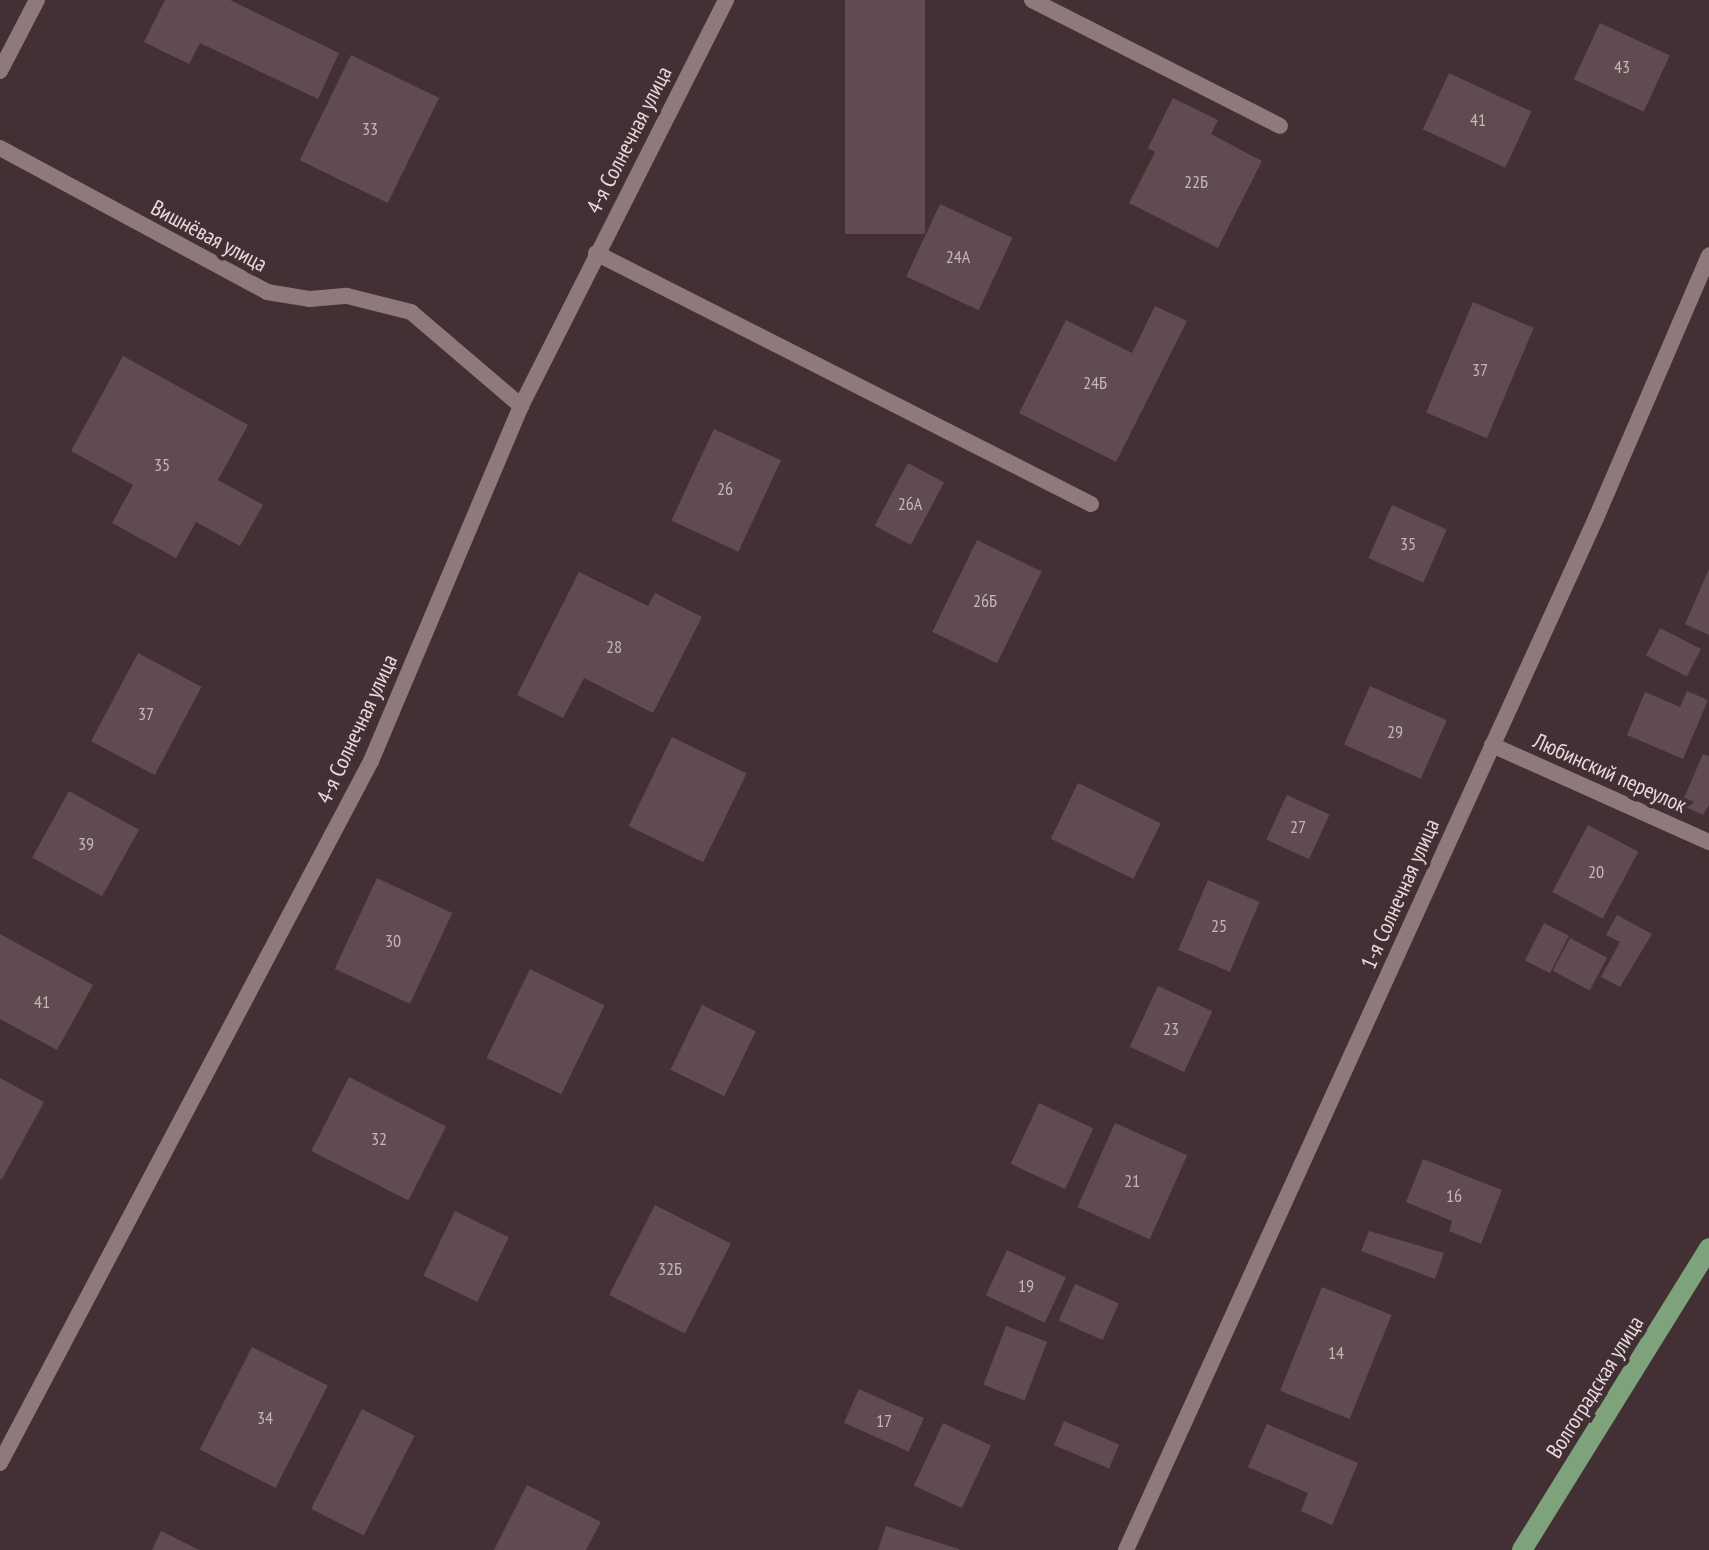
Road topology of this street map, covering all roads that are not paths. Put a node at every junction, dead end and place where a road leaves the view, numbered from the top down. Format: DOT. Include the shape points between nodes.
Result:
graph roads {
  1 [pos="37,0"];
  2 [pos="726,0"];
  3 [pos="1032,0"];
  4 [pos="0,71"];
  5 [pos="1280,126"];
  6 [pos="0,148"];
  7 [pos="596,253"];
  8 [pos="1709,255"];
  9 [pos="521,406"];
  10 [pos="1091,504"];
  11 [pos="1492,745"];
  12 [pos="1709,842"];
  13 [pos="1709,1248"];
  14 [pos="0,1463"];
  15 [pos="1126,1550"];
  16 [pos="1522,1550"];
  1 -- 4 [label="street"];
  2 -- 7 [label="street, 4-я Солнечная улица"];
  3 -- 5 [label="street"];
  6 -- 9 [label="street, Вишнёвая улица" via="267,292 310,299 347,296 411,312"];
  7 -- 9 [label="street, 4-я Солнечная улица"];
  7 -- 10 [label="street"];
  8 -- 11 [label="street, 1-я Солнечная улица"];
  9 -- 14 [label="street, 4-я Солнечная улица" via="371,761"];
  11 -- 12 [label="street, Любинский переулок"];
  11 -- 15 [label="street, 1-я Солнечная улица"];
  13 -- 16 [label="main road, Волгоградская улица"];
}
